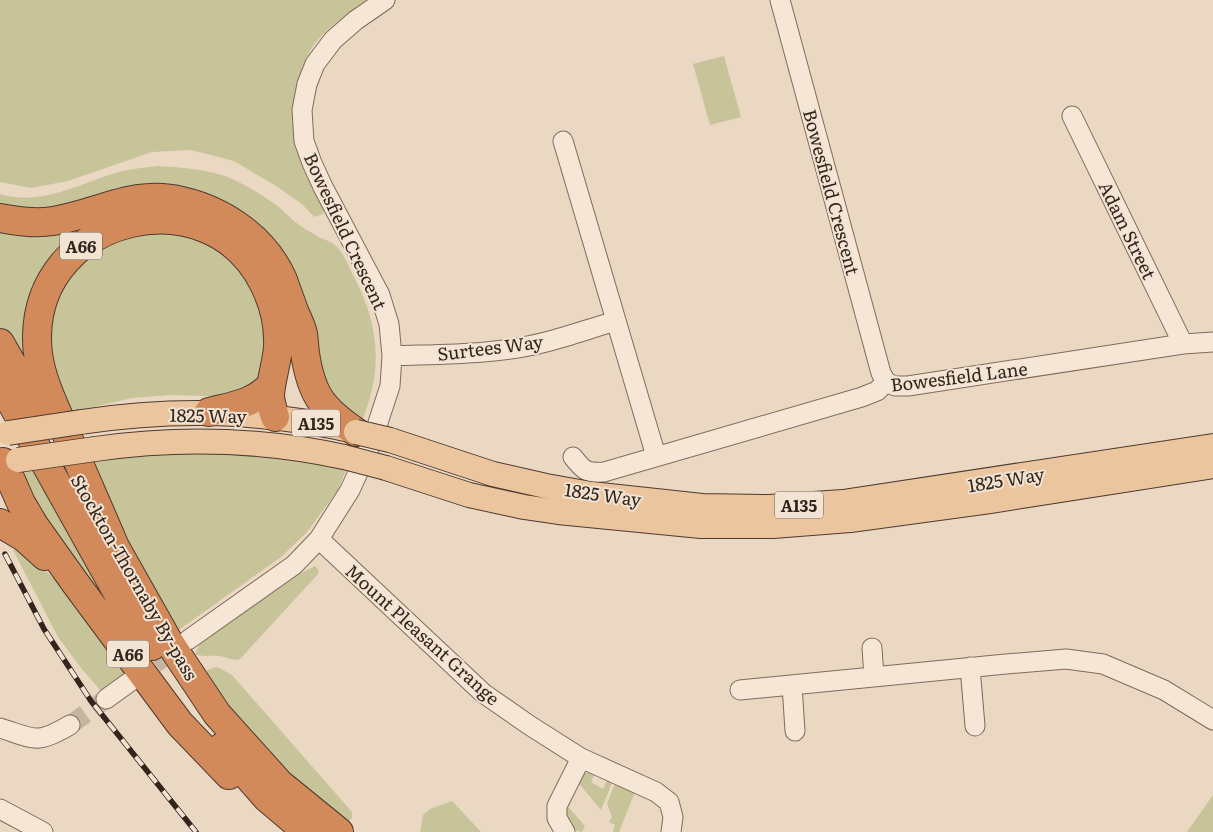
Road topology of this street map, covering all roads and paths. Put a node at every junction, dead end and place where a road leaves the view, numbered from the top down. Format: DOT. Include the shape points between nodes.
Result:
graph roads {
  1 [pos="385,0"];
  2 [pos="780,0"];
  3 [pos="1072,116"];
  4 [pos="563,141"];
  5 [pos="0,218"];
  6 [pos="292,306"];
  7 [pos="616,321"];
  8 [pos="0,342"];
  9 [pos="1213,342"];
  10 [pos="1183,344"];
  11 [pos="392,356"];
  12 [pos="0,382"];
  13 [pos="886,382"];
  14 [pos="271,385"];
  15 [pos="210,412"];
  16 [pos="275,417"];
  17 [pos="356,432"];
  18 [pos="4,433"];
  19 [pos="270,445"];
  20 [pos="1213,446"];
  21 [pos="656,456"];
  22 [pos="573,457"];
  23 [pos="5,461"];
  24 [pos="1213,466"];
  25 [pos="0,523"];
  26 [pos="319,539"];
  27 [pos="115,547"];
  28 [pos="76,584"];
  29 [pos="188,640"];
  30 [pos="872,648"];
  31 [pos="970,667"];
  32 [pos="874,677"];
  33 [pos="131,681"];
  34 [pos="792,685"];
  35 [pos="740,690"];
  36 [pos="106,699"];
  37 [pos="1213,720"];
  38 [pos="70,725"];
  39 [pos="975,726"];
  40 [pos="0,728"];
  41 [pos="795,731"];
  42 [pos="581,758"];
  43 [pos="0,809"];
  44 [pos="43,832"];
  45 [pos="291,832"];
  46 [pos="307,832"];
  47 [pos="339,832"];
  48 [pos="566,832"];
  49 [pos="670,832"];
  1 -- 11 [label="street, Bowesfield Crescent" via="333,40 306,84 302,110 304,141 322,187 380,295 389,324"];
  2 -- 13 [label="street, Bowesfield Crescent"];
  3 -- 10 [label="street, Adam Street"];
  4 -- 7 [label="street"];
  5 -- 6 [label="highway" via="53,221 133,199 180,200 205,207 226,218 264,249 282,279"];
  6 -- 16 [label="highway" via="293,358 287,398"];
  6 -- 17 [label="highway" via="303,333 309,372 320,400 327,410"];
  7 -- 11 [label="street, Surtees Way" via="512,348"];
  7 -- 21 [label="street"];
  8 -- 27 [label="highway, Stockton-Thornaby By-pass / A66"];
  9 -- 10 [label="street, Bowesfield Lane"];
  10 -- 13 [label="street, Bowesfield Lane" via="908,386"];
  11 -- 26 [label="street, Bowesfield Crescent" via="390,386 371,444 350,490"];
  12 -- 46 [label="highway, Stockton-Thornaby By-pass / A66" via="121,599 202,725 267,798"];
  13 -- 21 [label="street, Bowesfield Lane" via="862,397"];
  14 -- 15 [label="highway, A135" via="254,400"];
  14 -- 16 [label="highway, A66"];
  14 -- 27 [label="highway, A66" via="278,339 270,298 264,283 244,256 218,236 172,220 139,220 92,238 67,259 43,302 38,318 37,351 45,384"];
  15 -- 16 [label="main road, 1825 Way / A135"];
  15 -- 18 [label="main road, 1825 Way / A135, bridge" via="128,415"];
  16 -- 17 [label="main road, 1825 Way / A135"];
  16 -- 19 [label="main road"];
  17 -- 20 [label="main road, 1825 Way / A135, bridge" via="501,476 573,491 702,506 769,507 843,502"];
  19 -- 23 [label="main road, 1825 Way / A135, bridge" via="207,440 143,443"];
  19 -- 24 [label="main road, 1825 Way / A135, bridge" via="344,457 470,495 532,508 701,526 773,526 850,520"];
  21 -- 22 [label="street, Bowesfield Lane" via="604,472 590,472"];
  23 -- 28 [label="highway, A66" via="21,503 34,526"];
  25 -- 28 [label="highway" via="25,538"];
  26 -- 29 [label="street" via="294,565"];
  26 -- 42 [label="street, Mount Pleasant Grange" via="483,694"];
  27 -- 47 [label="highway, Stockton-Thornaby By-pass / A66" via="167,639 217,714 280,784"];
  28 -- 45 [label="highway, A66" via="180,724 251,798"];
  30 -- 32 [label="street"];
  31 -- 32 [label="street"];
  31 -- 37 [label="street" via="1066,659 1103,664 1164,690"];
  31 -- 39 [label="street"];
  32 -- 34 [label="street"];
  33 -- 36 [label="street"];
  34 -- 35 [label="street"];
  34 -- 41 [label="street"];
  38 -- 40 [label="street" via="40,739"];
  42 -- 48 [label="street" via="557,806 557,818"];
  42 -- 49 [label="street, Mount Pleasant Grange" via="656,792 669,802 673,817"];
  43 -- 44 [label="street"];
}
